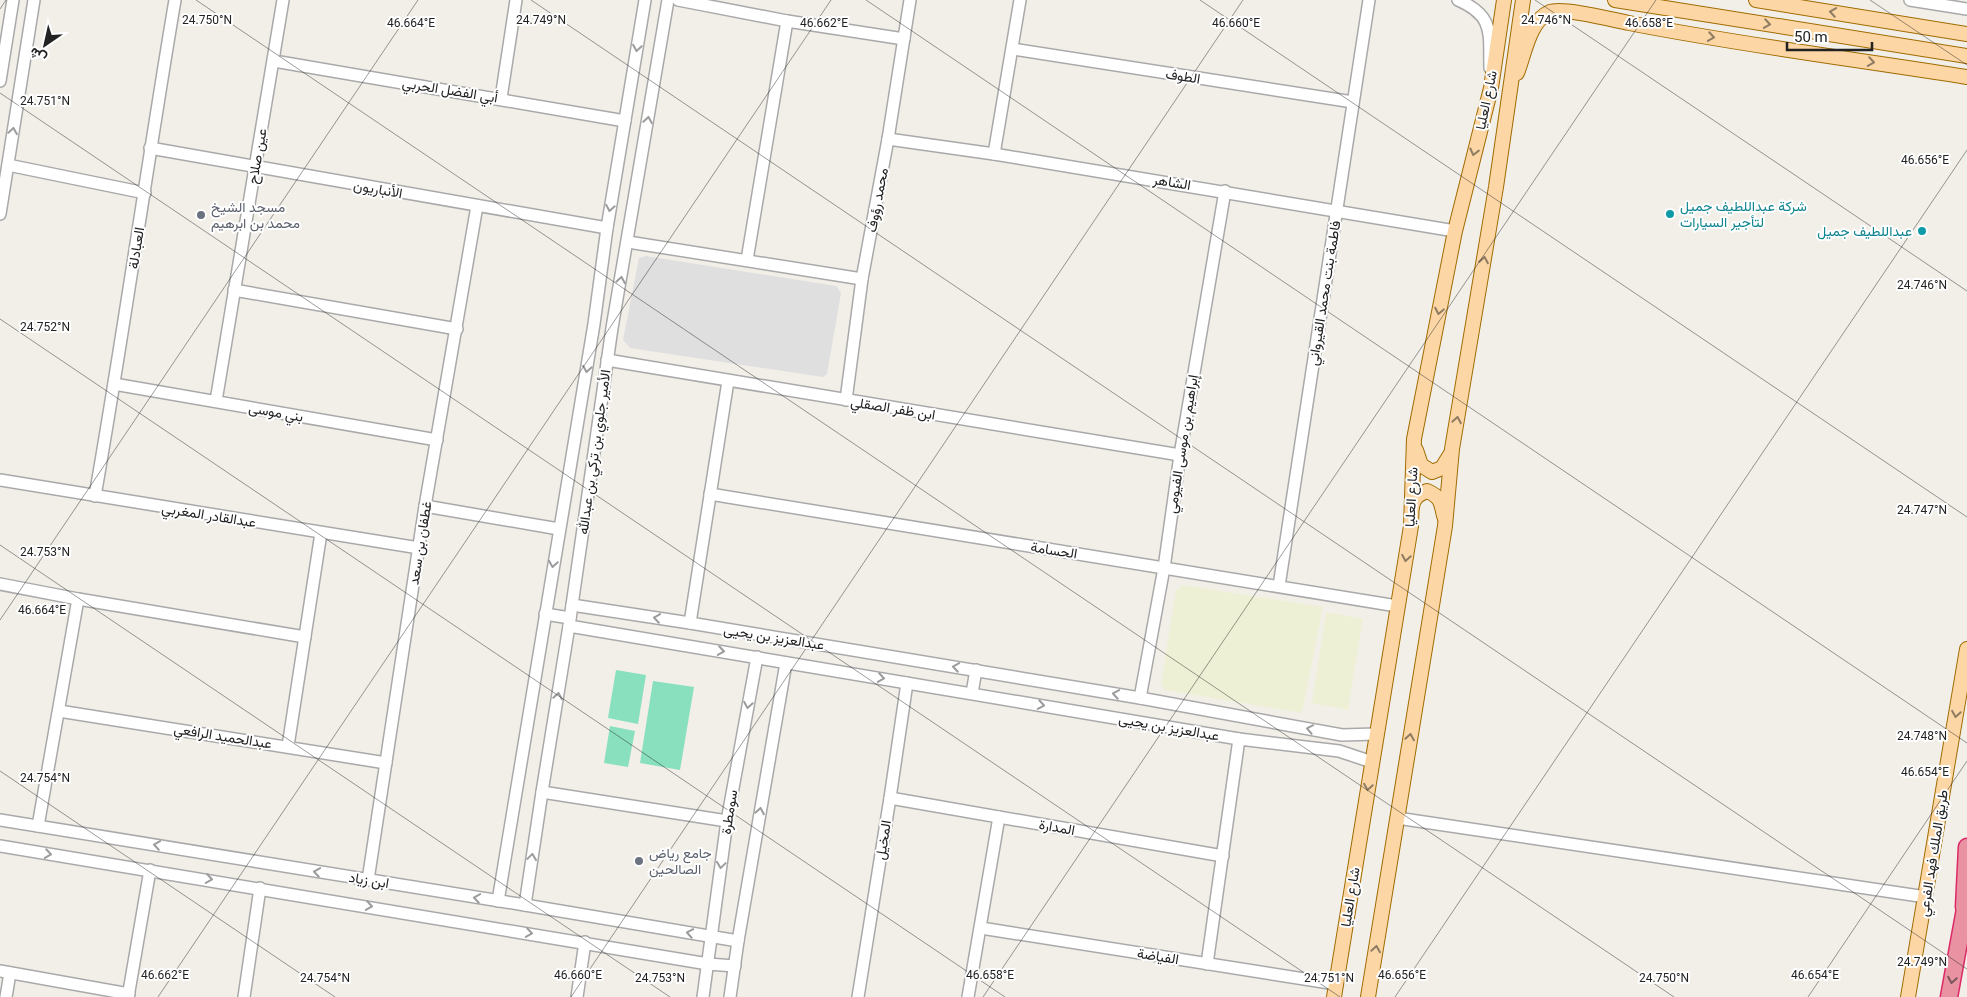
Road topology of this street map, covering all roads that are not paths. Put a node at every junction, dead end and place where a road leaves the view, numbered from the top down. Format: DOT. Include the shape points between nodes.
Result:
graph roads {
  1 [pos="13,0"];
  2 [pos="34,0"];
  3 [pos="175,0"];
  4 [pos="284,0"];
  5 [pos="516,0"];
  6 [pos="645,0"];
  7 [pos="668,0"];
  8 [pos="678,0"];
  9 [pos="910,0"];
  10 [pos="1020,0"];
  11 [pos="1369,0"];
  12 [pos="1458,0"];
  13 [pos="1615,0"];
  14 [pos="1756,0"];
  15 [pos="1910,0"];
  16 [pos="1504,1"];
  17 [pos="1522,3"];
  18 [pos="1967,10"];
  19 [pos="787,21"];
  20 [pos="1967,34"];
  21 [pos="904,39"];
  22 [pos="1013,49"];
  23 [pos="1967,56"];
  24 [pos="274,61"];
  25 [pos="1967,77"];
  26 [pos="0,81"];
  27 [pos="1491,88"];
  28 [pos="1508,95"];
  29 [pos="501,98"];
  30 [pos="1353,102"];
  31 [pos="625,121"];
  32 [pos="888,139"];
  33 [pos="150,148"];
  34 [pos="994,154"];
  35 [pos="8,165"];
  36 [pos="255,167"];
  37 [pos="1225,191"];
  38 [pos="145,193"];
  39 [pos="477,206"];
  40 [pos="1336,211"];
  41 [pos="0,214"];
  42 [pos="606,228"];
  43 [pos="1455,231"];
  44 [pos="628,242"];
  45 [pos="747,260"];
  46 [pos="862,279"];
  47 [pos="234,290"];
  48 [pos="597,307"];
  49 [pos="615,311"];
  50 [pos="594,324"];
  51 [pos="612,328"];
  52 [pos="457,329"];
  53 [pos="607,360"];
  54 [pos="728,381"];
  55 [pos="114,384"];
  56 [pos="846,400"];
  57 [pos="216,401"];
  58 [pos="1414,439"];
  59 [pos="437,440"];
  60 [pos="1452,449"];
  61 [pos="1180,455"];
  62 [pos="0,480"];
  63 [pos="710,494"];
  64 [pos="95,496"];
  65 [pos="425,506"];
  66 [pos="1411,526"];
  67 [pos="1446,526"];
  68 [pos="559,529"];
  69 [pos="321,533"];
  70 [pos="419,548"];
  71 [pos="1164,568"];
  72 [pos="0,584"];
  73 [pos="1279,586"];
  74 [pos="78,599"];
  75 [pos="572,605"];
  76 [pos="1397,606"];
  77 [pos="545,614"];
  78 [pos="570,622"];
  79 [pos="690,622"];
  80 [pos="305,637"];
  81 [pos="1967,649"];
  82 [pos="757,657"];
  83 [pos="786,662"];
  84 [pos="976,670"];
  85 [pos="907,683"];
  86 [pos="972,693"];
  87 [pos="1140,698"];
  88 [pos="59,711"];
  89 [pos="1376,734"];
  90 [pos="1342,735"];
  91 [pos="1239,739"];
  92 [pos="288,746"];
  93 [pos="1339,751"];
  94 [pos="386,762"];
  95 [pos="1372,762"];
  96 [pos="542,792"];
  97 [pos="890,798"];
  98 [pos="999,817"];
  99 [pos="1397,818"];
  100 [pos="0,820"];
  101 [pos="727,820"];
  102 [pos="38,826"];
  103 [pos="0,846"];
  104 [pos="1967,847"];
  105 [pos="1223,856"];
  106 [pos="150,870"];
  107 [pos="368,880"];
  108 [pos="260,888"];
  109 [pos="1926,897"];
  110 [pos="1967,898"];
  111 [pos="498,901"];
  112 [pos="525,905"];
  113 [pos="1964,916"];
  114 [pos="981,928"];
  115 [pos="712,936"];
  116 [pos="738,941"];
  117 [pos="585,942"];
  118 [pos="708,964"];
  119 [pos="1208,964"];
  120 [pos="735,966"];
  121 [pos="5,972"];
  122 [pos="1335,991"];
  123 [pos="128,996"];
  124 [pos="6,997"];
  125 [pos="244,997"];
  126 [pos="576,997"];
  127 [pos="703,997"];
  128 [pos="730,997"];
  129 [pos="858,997"];
  130 [pos="968,997"];
  131 [pos="1368,997"];
  132 [pos="1908,997"];
  133 [pos="1949,997"];
  1 -- 26 [label="street"];
  35 -- 2 [label="street, one-way"];
  3 -- 33 [label="street, العبادلة"];
  4 -- 24 [label="street, عين صلاح"];
  5 -- 29 [label="street"];
  6 -- 31 [label="street, الأمير جلوي بن تركي بن عبدالله, one-way"];
  44 -- 7 [label="street, الأمير جلوي بن تركي بن عبدالله, one-way"];
  8 -- 19 [label="street"];
  9 -- 21 [label="street, محمد رؤوف"];
  10 -- 22 [label="street"];
  11 -- 30 [label="street, فاطمة بنت محمد القيرواني"];
  12 -- 27 [label="street" via="1483,15 1488,28"];
  13 -- 23 [label="main road, one-way"];
  20 -- 14 [label="main road, one-way"];
  15 -- 18 [label="street"];
  16 -- 27 [label="main road, شارع العليا"];
  17 -- 28 [label="main road, شارع العليا"];
  19 -- 21 [label="street"];
  19 -- 45 [label="street"];
  21 -- 32 [label="street, محمد رؤوف"];
  22 -- 30 [label="street, الطوف"];
  22 -- 34 [label="street"];
  24 -- 29 [label="street, أبي الفضل الحربي"];
  24 -- 36 [label="street, عين صلاح"];
  28 -- 25 [label="main road, one-way" via="1531,31 1538,19 1552,11 1568,11 1660,29"];
  27 -- 43 [label="main road, شارع العليا, one-way"];
  60 -- 28 [label="main road, شارع العليا, one-way"];
  29 -- 31 [label="street, أبي الفضل الحربي"];
  30 -- 40 [label="street, فاطمة بنت محمد القيرواني"];
  31 -- 42 [label="street, الأمير جلوي بن تركي بن عبدالله, one-way"];
  32 -- 34 [label="street, الشاهر"];
  32 -- 46 [label="street, محمد رؤوف"];
  33 -- 36 [label="street, الأنباريون"];
  33 -- 38 [label="street, العبادلة"];
  34 -- 37 [label="street, الشاهر"];
  35 -- 38 [label="street"];
  35 -- 41 [label="street"];
  36 -- 39 [label="street, الأنباريون"];
  36 -- 47 [label="street, عين صلاح"];
  37 -- 40 [label="street, الشاهر"];
  37 -- 61 [label="street, إبراهيم بن موسى الفيومي"];
  38 -- 55 [label="street, العبادلة"];
  39 -- 42 [label="street, الأنباريون"];
  39 -- 52 [label="street, غطفان بن سعد"];
  40 -- 43 [label="street, الشاهر"];
  40 -- 73 [label="street, فاطمة بنت محمد القيرواني"];
  42 -- 48 [label="street, الأمير جلوي بن تركي بن عبدالله"];
  43 -- 58 [label="main road, شارع العليا, one-way"];
  44 -- 45 [label="street"];
  49 -- 44 [label="street, الأمير جلوي بن تركي بن عبدالله, one-way"];
  45 -- 46 [label="street"];
  46 -- 56 [label="street, محمد رؤوف"];
  47 -- 52 [label="street"];
  47 -- 57 [label="street, عين صلاح"];
  48 -- 49 [label="street"];
  48 -- 50 [label="street, الأمير جلوي بن تركي بن عبدالله"];
  49 -- 51 [label="street, الأمير جلوي بن تركي بن عبدالله"];
  50 -- 51 [label="street"];
  50 -- 68 [label="street, الأمير جلوي بن تركي بن عبدالله, one-way"];
  51 -- 53 [label="street, الأمير جلوي بن تركي بن عبدالله"];
  52 -- 59 [label="street, غطفان بن سعد"];
  53 -- 54 [label="street, ابن ظفر الصقلي"];
  53 -- 75 [label="street, الأمير جلوي بن تركي بن عبدالله"];
  54 -- 56 [label="street, ابن ظفر الصقلي"];
  54 -- 63 [label="street"];
  55 -- 57 [label="street, بني موسى"];
  55 -- 64 [label="street, العبادلة"];
  56 -- 61 [label="street, ابن ظفر الصقلي"];
  57 -- 59 [label="street, بني موسى"];
  58 -- 60 [label="main road" via="1420,465 1432,472 1442,468"];
  58 -- 66 [label="main road, شارع العليا"];
  59 -- 65 [label="street, غطفان بن سعد"];
  60 -- 67 [label="main road, شارع العليا"];
  61 -- 71 [label="street, إبراهيم بن موسى الفيومي"];
  62 -- 64 [label="street, عبدالقادر المغربي"];
  63 -- 71 [label="street, الحسامة"];
  63 -- 79 [label="street"];
  64 -- 69 [label="street, عبدالقادر المغربي"];
  65 -- 68 [label="street"];
  65 -- 70 [label="street, غطفان بن سعد"];
  66 -- 67 [label="main road" via="1413,502 1419,494 1428,491 1441,502"];
  66 -- 76 [label="main road, شارع العليا, one-way"];
  99 -- 67 [label="main road, شارع العليا, one-way"];
  68 -- 77 [label="street, الأمير جلوي بن تركي بن عبدالله, one-way"];
  69 -- 70 [label="street, عبدالقادر المغربي"];
  69 -- 80 [label="street"];
  70 -- 94 [label="street, غطفان بن سعد"];
  71 -- 73 [label="street, الحسامة"];
  71 -- 87 [label="street, إبراهيم بن موسى الفيومي"];
  72 -- 74 [label="street"];
  73 -- 76 [label="street, الحسامة"];
  74 -- 80 [label="street"];
  74 -- 88 [label="street"];
  75 -- 78 [label="street, الأمير جلوي بن تركي بن عبدالله"];
  79 -- 75 [label="street, عبدالعزيز بن يحيى, one-way"];
  76 -- 89 [label="main road, شارع العليا"];
  77 -- 78 [label="street, عبدالعزيز بن يحيى"];
  77 -- 111 [label="street, الأمير جلوي بن تركي بن عبدالله"];
  78 -- 82 [label="street, عبدالعزيز بن يحيى, one-way"];
  96 -- 78 [label="street, الأمير جلوي بن تركي بن عبدالله, one-way"];
  84 -- 79 [label="street, عبدالعزيز بن يحيى, one-way"];
  80 -- 92 [label="street"];
  81 -- 109 [label="main road, طريق الملك فهد الفرعي, one-way"];
  82 -- 83 [label="street, عبدالعزيز بن يحيى"];
  82 -- 101 [label="street, سومطرة, one-way"];
  83 -- 85 [label="street, عبدالعزيز بن يحيى, one-way"];
  116 -- 83 [label="street, one-way"];
  84 -- 86 [label="street"];
  87 -- 84 [label="street, عبدالعزيز بن يحيى, one-way"];
  85 -- 86 [label="street, عبدالعزيز بن يحيى"];
  85 -- 97 [label="street, المخيل"];
  86 -- 91 [label="street, عبدالعزيز بن يحيى, one-way"];
  90 -- 87 [label="street, عبدالعزيز بن يحيى, one-way"];
  88 -- 92 [label="street, عبدالحميد الرافعي"];
  88 -- 102 [label="street"];
  89 -- 90 [label="street, عبدالعزيز بن يحيى"];
  89 -- 95 [label="main road, شارع العليا"];
  90 -- 93 [label="street"];
  91 -- 93 [label="street, عبدالعزيز بن يحيى"];
  91 -- 105 [label="street"];
  92 -- 94 [label="street, عبدالحميد الرافعي"];
  93 -- 95 [label="street, عبدالعزيز بن يحيى"];
  94 -- 107 [label="street, غطفان بن سعد"];
  95 -- 122 [label="main road, شارع العليا, one-way"];
  96 -- 101 [label="street"];
  112 -- 96 [label="street, الأمير جلوي بن تركي بن عبدالله, one-way"];
  97 -- 98 [label="street, المدارة"];
  97 -- 129 [label="street, المخيل"];
  98 -- 105 [label="street, المدارة"];
  98 -- 114 [label="street"];
  99 -- 109 [label="street"];
  131 -- 99 [label="main road, شارع العليا, one-way"];
  100 -- 102 [label="street, ابن زياد"];
  101 -- 115 [label="street, سومطرة, one-way"];
  107 -- 102 [label="street, ابن زياد, one-way"];
  103 -- 106 [label="street, ابن زياد, one-way"];
  104 -- 113 [label="highway"];
  105 -- 119 [label="street"];
  106 -- 108 [label="street, ابن زياد, one-way"];
  106 -- 123 [label="street"];
  111 -- 107 [label="street, ابن زياد, one-way"];
  108 -- 117 [label="street, ابن زياد, one-way"];
  108 -- 125 [label="street"];
  109 -- 132 [label="main road, طريق الملك فهد الفرعي"];
  110 -- 113 [label="highway"];
  111 -- 112 [label="street, ابن زياد"];
  115 -- 112 [label="street, ابن زياد, one-way"];
  113 -- 133 [label="highway, one-way"];
  114 -- 119 [label="street, الفياضة"];
  114 -- 130 [label="street"];
  115 -- 116 [label="street, ابن زياد"];
  115 -- 118 [label="street, سومطرة"];
  116 -- 120 [label="street"];
  117 -- 118 [label="street, ابن زياد"];
  117 -- 126 [label="street"];
  118 -- 120 [label="street, ابن زياد"];
  118 -- 127 [label="street, سومطرة"];
  119 -- 122 [label="street, الفياضة"];
  120 -- 128 [label="street"];
  121 -- 123 [label="street"];
  121 -- 124 [label="street"];
}
